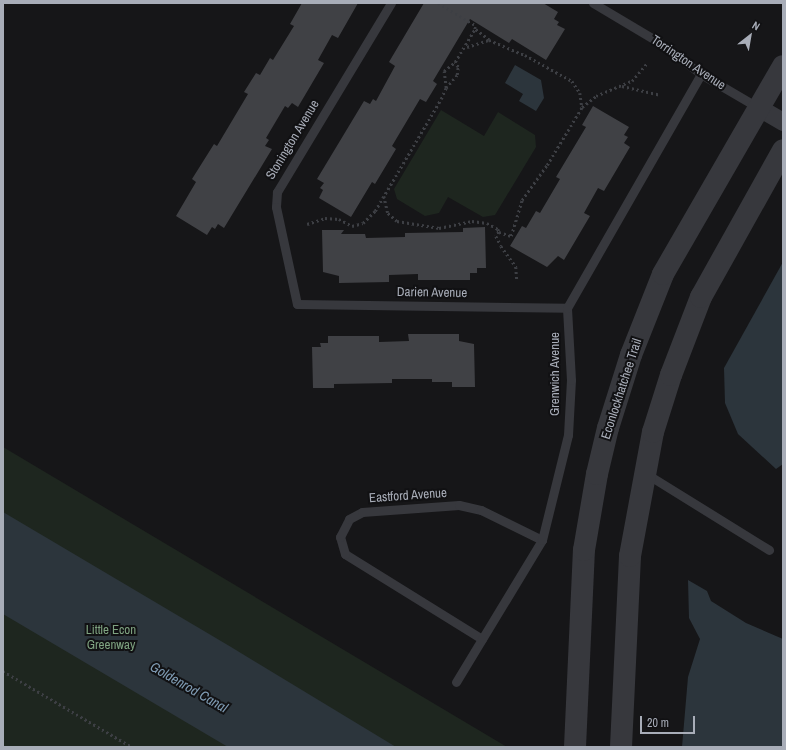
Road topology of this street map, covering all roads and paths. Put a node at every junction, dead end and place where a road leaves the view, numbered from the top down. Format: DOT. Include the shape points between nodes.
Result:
graph roads {
  1 [pos="391,3"];
  2 [pos="437,3"];
  3 [pos="594,3"];
  4 [pos="475,29"];
  5 [pos="489,40"];
  6 [pos="464,50"];
  7 [pos="455,62"];
  8 [pos="647,63"];
  9 [pos="783,66"];
  10 [pos="701,74"];
  11 [pos="622,86"];
  12 [pos="446,88"];
  13 [pos="660,94"];
  14 [pos="582,107"];
  15 [pos="759,108"];
  16 [pos="783,122"];
  17 [pos="783,150"];
  18 [pos="384,195"];
  19 [pos="307,224"];
  20 [pos="499,232"];
  21 [pos="517,280"];
  22 [pos="296,304"];
  23 [pos="567,308"];
  24 [pos="645,473"];
  25 [pos="542,540"];
  26 [pos="769,550"];
  27 [pos="482,640"];
  28 [pos="3,671"];
  29 [pos="456,682"];
  30 [pos="132,747"];
  31 [pos="575,747"];
  32 [pos="621,747"];
  1 -- 22 [label="lane, Stonington Avenue" via="276,192 276,207"];
  2 -- 4 [label="path" via="474,25"];
  3 -- 10 [label="lane, Torrington Avenue" via="660,43"];
  4 -- 5 [label="path"];
  4 -- 6 [label="path"];
  5 -- 6 [label="path" via="469,45"];
  5 -- 14 [label="path" via="525,55 572,81 580,93"];
  6 -- 7 [label="path"];
  7 -- 12 [label="path" via="458,67 457,75"];
  7 -- 12 [label="path" via="444,71"];
  8 -- 11 [label="path" via="632,81"];
  9 -- 15 [label="street, Econlockhatchee Trail"];
  10 -- 15 [label="lane, Torrington Avenue"];
  10 -- 23 [label="lane"];
  11 -- 13 [label="path"];
  11 -- 14 [label="path" via="596,96"];
  12 -- 18 [label="path"];
  14 -- 20 [label="path" via="547,165 522,200 512,236"];
  15 -- 16 [label="street, Torrington Avenue"];
  15 -- 31 [label="street, Econlockhatchee Trail" via="663,274 631,355 608,428 584,550"];
  17 -- 24 [label="street" via="701,297 671,375 653,432"];
  18 -- 19 [label="path" via="372,216 363,223 352,226 339,219 325,218"];
  18 -- 20 [label="path" via="388,213 397,221 439,228 472,221 487,223"];
  20 -- 21 [label="path" via="496,236 516,267"];
  22 -- 23 [label="lane, Darien Avenue"];
  23 -- 25 [label="lane, Grenwich Avenue" via="571,380 568,435"];
  24 -- 26 [label="lane"];
  24 -- 32 [label="street" via="630,556"];
  25 -- 27 [label="lane, Grenwich Avenue"];
  25 -- 27 [label="lane, Eastford Avenue" via="481,510 459,505 362,512 349,519 340,538 345,554"];
  27 -- 29 [label="lane, Grenwich Avenue"];
  28 -- 30 [label="path"];
}
